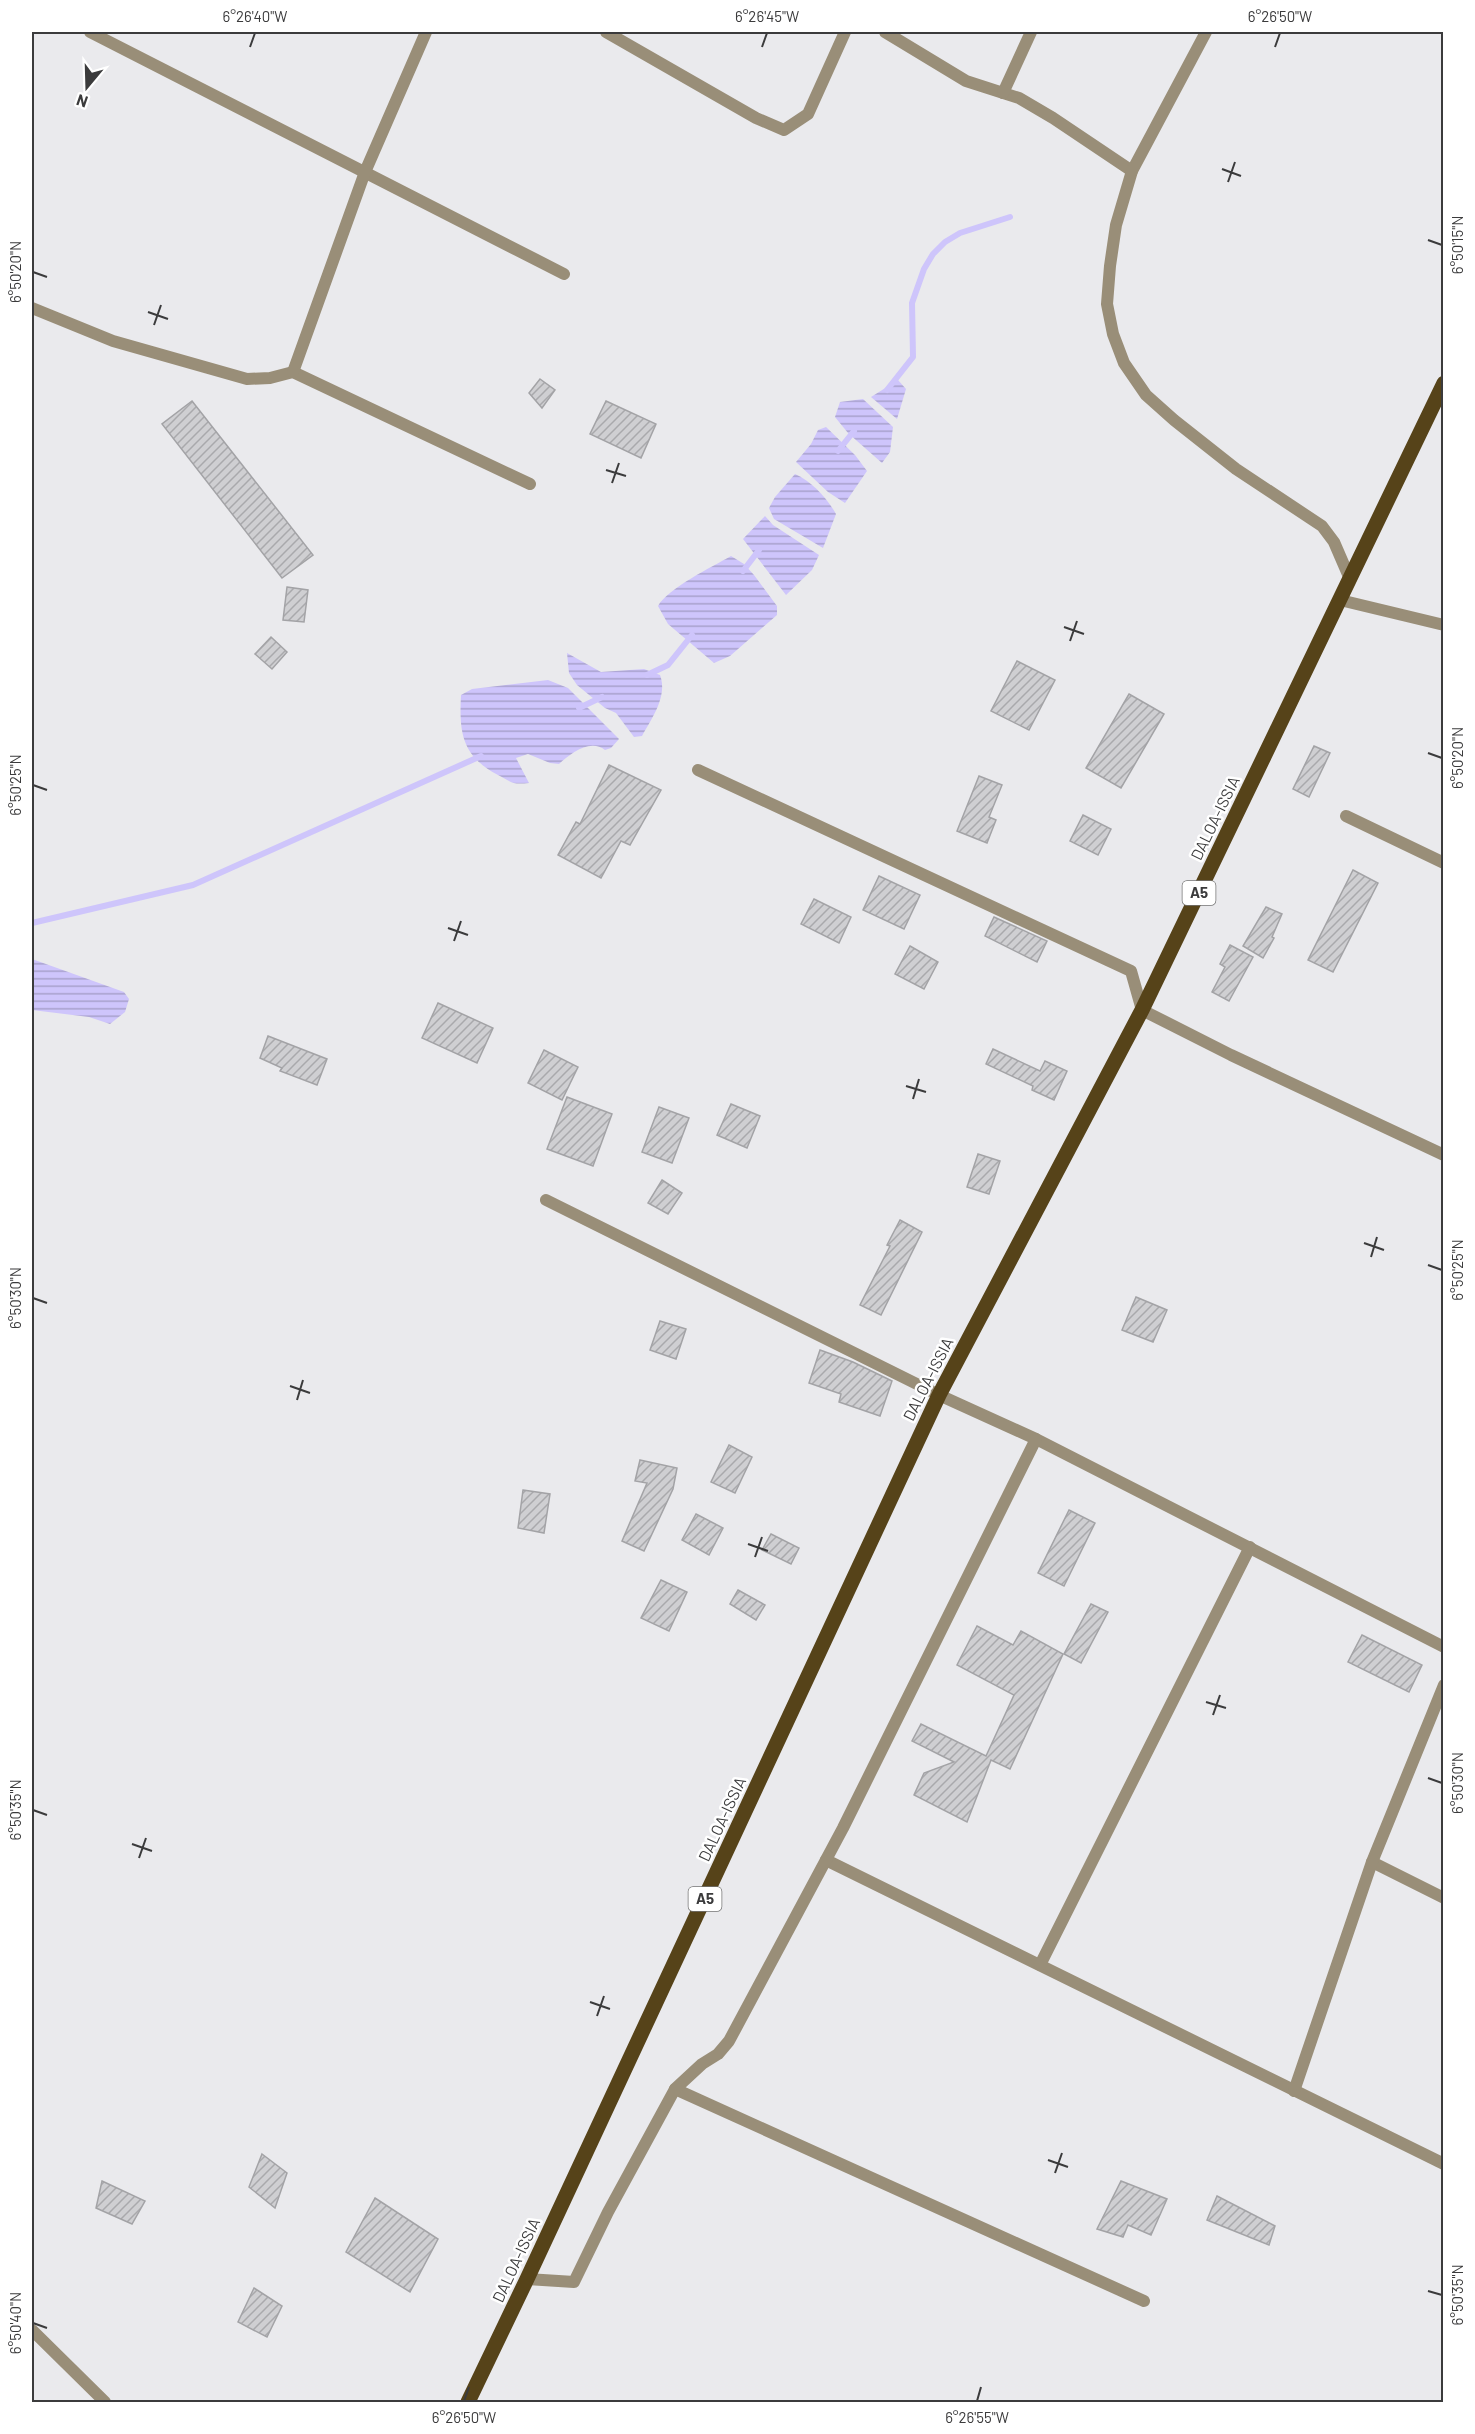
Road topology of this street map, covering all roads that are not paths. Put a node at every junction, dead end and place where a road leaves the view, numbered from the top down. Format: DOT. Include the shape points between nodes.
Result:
graph roads {
  1 [pos="90,32"];
  2 [pos="426,32"];
  3 [pos="606,32"];
  4 [pos="845,32"];
  5 [pos="885,32"];
  6 [pos="1031,32"];
  7 [pos="1206,32"];
  8 [pos="1003,93"];
  9 [pos="1132,171"];
  10 [pos="365,172"];
  11 [pos="564,274"];
  12 [pos="32,308"];
  13 [pos="293,372"];
  14 [pos="1443,383"];
  15 [pos="530,484"];
  16 [pos="1350,579"];
  17 [pos="1340,600"];
  18 [pos="1443,625"];
  19 [pos="698,770"];
  20 [pos="1346,816"];
  21 [pos="1443,863"];
  22 [pos="1142,1010"];
  23 [pos="1443,1155"];
  24 [pos="546,1200"];
  25 [pos="939,1395"];
  26 [pos="1036,1439"];
  27 [pos="1250,1547"];
  28 [pos="1443,1647"];
  29 [pos="1443,1685"];
  30 [pos="826,1860"];
  31 [pos="1372,1862"];
  32 [pos="1443,1898"];
  33 [pos="1040,1965"];
  34 [pos="675,2089"];
  35 [pos="1294,2091"];
  36 [pos="1443,2164"];
  37 [pos="527,2279"];
  38 [pos="1144,2301"];
  39 [pos="32,2330"];
  40 [pos="105,2403"];
  41 [pos="468,2403"];
  1 -- 10 [label="street"];
  2 -- 10 [label="street"];
  3 -- 4 [label="street" via="784,130 808,114"];
  5 -- 8 [label="street" via="966,81"];
  6 -- 8 [label="street"];
  7 -- 9 [label="street"];
  8 -- 9 [label="street" via="1053,118"];
  9 -- 16 [label="street" via="1116,225 1107,304 1124,363 1146,395 1174,420 1236,469 1322,526 1334,542"];
  10 -- 11 [label="street"];
  10 -- 13 [label="street"];
  12 -- 13 [label="street" via="113,341 213,371 247,379"];
  13 -- 15 [label="street"];
  14 -- 16 [label="main road, DALOA-ISSIA / A5"];
  16 -- 17 [label="main road, DALOA-ISSIA / A5"];
  17 -- 18 [label="street"];
  17 -- 22 [label="main road, DALOA-ISSIA / A5"];
  19 -- 22 [label="street" via="1131,971"];
  20 -- 21 [label="street"];
  22 -- 23 [label="street"];
  22 -- 25 [label="main road, DALOA-ISSIA / A5"];
  24 -- 25 [label="street"];
  25 -- 26 [label="street"];
  25 -- 37 [label="main road, DALOA-ISSIA / A5"];
  26 -- 27 [label="street"];
  26 -- 30 [label="street"];
  27 -- 28 [label="street"];
  27 -- 33 [label="street"];
  29 -- 31 [label="street"];
  30 -- 33 [label="street"];
  30 -- 34 [label="street" via="729,2041"];
  31 -- 32 [label="street"];
  31 -- 35 [label="street"];
  33 -- 35 [label="street"];
  34 -- 37 [label="street" via="574,2282"];
  34 -- 38 [label="street"];
  35 -- 36 [label="street"];
  37 -- 41 [label="main road, DALOA-ISSIA / A5"];
  39 -- 40 [label="street"];
}
